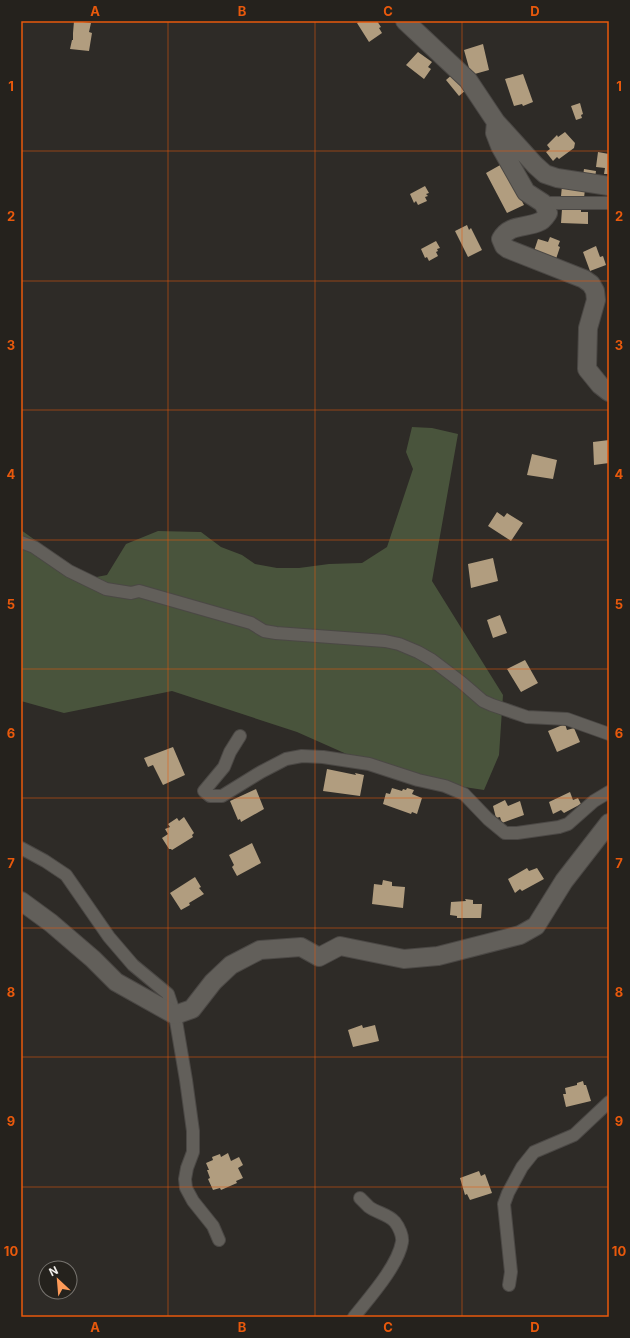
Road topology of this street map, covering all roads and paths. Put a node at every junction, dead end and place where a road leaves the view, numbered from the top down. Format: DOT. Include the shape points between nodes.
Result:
graph roads {
  1 [pos="405,21"];
  2 [pos="496,122"];
  3 [pos="609,186"];
  4 [pos="543,203"];
  5 [pos="609,203"];
  6 [pos="609,392"];
  7 [pos="21,542"];
  8 [pos="609,734"];
  9 [pos="240,736"];
  10 [pos="609,792"];
  11 [pos="609,823"];
  12 [pos="21,848"];
  13 [pos="21,901"];
  14 [pos="175,1015"];
  15 [pos="609,1102"];
  16 [pos="360,1198"];
  17 [pos="219,1240"];
  18 [pos="510,1285"];
  19 [pos="354,1317"];
  1 -- 2 [label="street" via="468,80"];
  2 -- 3 [label="street" via="545,174"];
  2 -- 4 [label="street" via="495,133 500,146 526,192"];
  4 -- 5 [label="street"];
  4 -- 6 [label="street" via="548,213 541,222 510,229 501,239 508,249 591,284 596,300 588,328 586,369"];
  7 -- 8 [label="street" via="34,547 69,572 106,589 131,593 139,591 276,633 399,644 432,660 483,701 527,718 567,719"];
  9 -- 10 [label="street" via="224,767 204,792 210,796 222,796 286,758 323,757 369,764 445,786 464,794 506,833 517,833 568,824 594,801"];
  11 -- 14 [label="street" via="564,881 536,926 520,935 438,956 404,959 340,946 319,957 301,947 260,950 231,965 213,982 192,1009"];
  12 -- 14 [label="street" via="66,875 109,938 133,965 168,994"];
  13 -- 14 [label="street" via="51,923 116,982"];
  14 -- 17 [label="street" via="193,1131 193,1152 187,1168 186,1188 213,1226"];
  15 -- 18 [label="street" via="574,1136 534,1152 522,1167 504,1204"];
  16 -- 19 [label="street" via="396,1223 402,1241 388,1273"];
}
